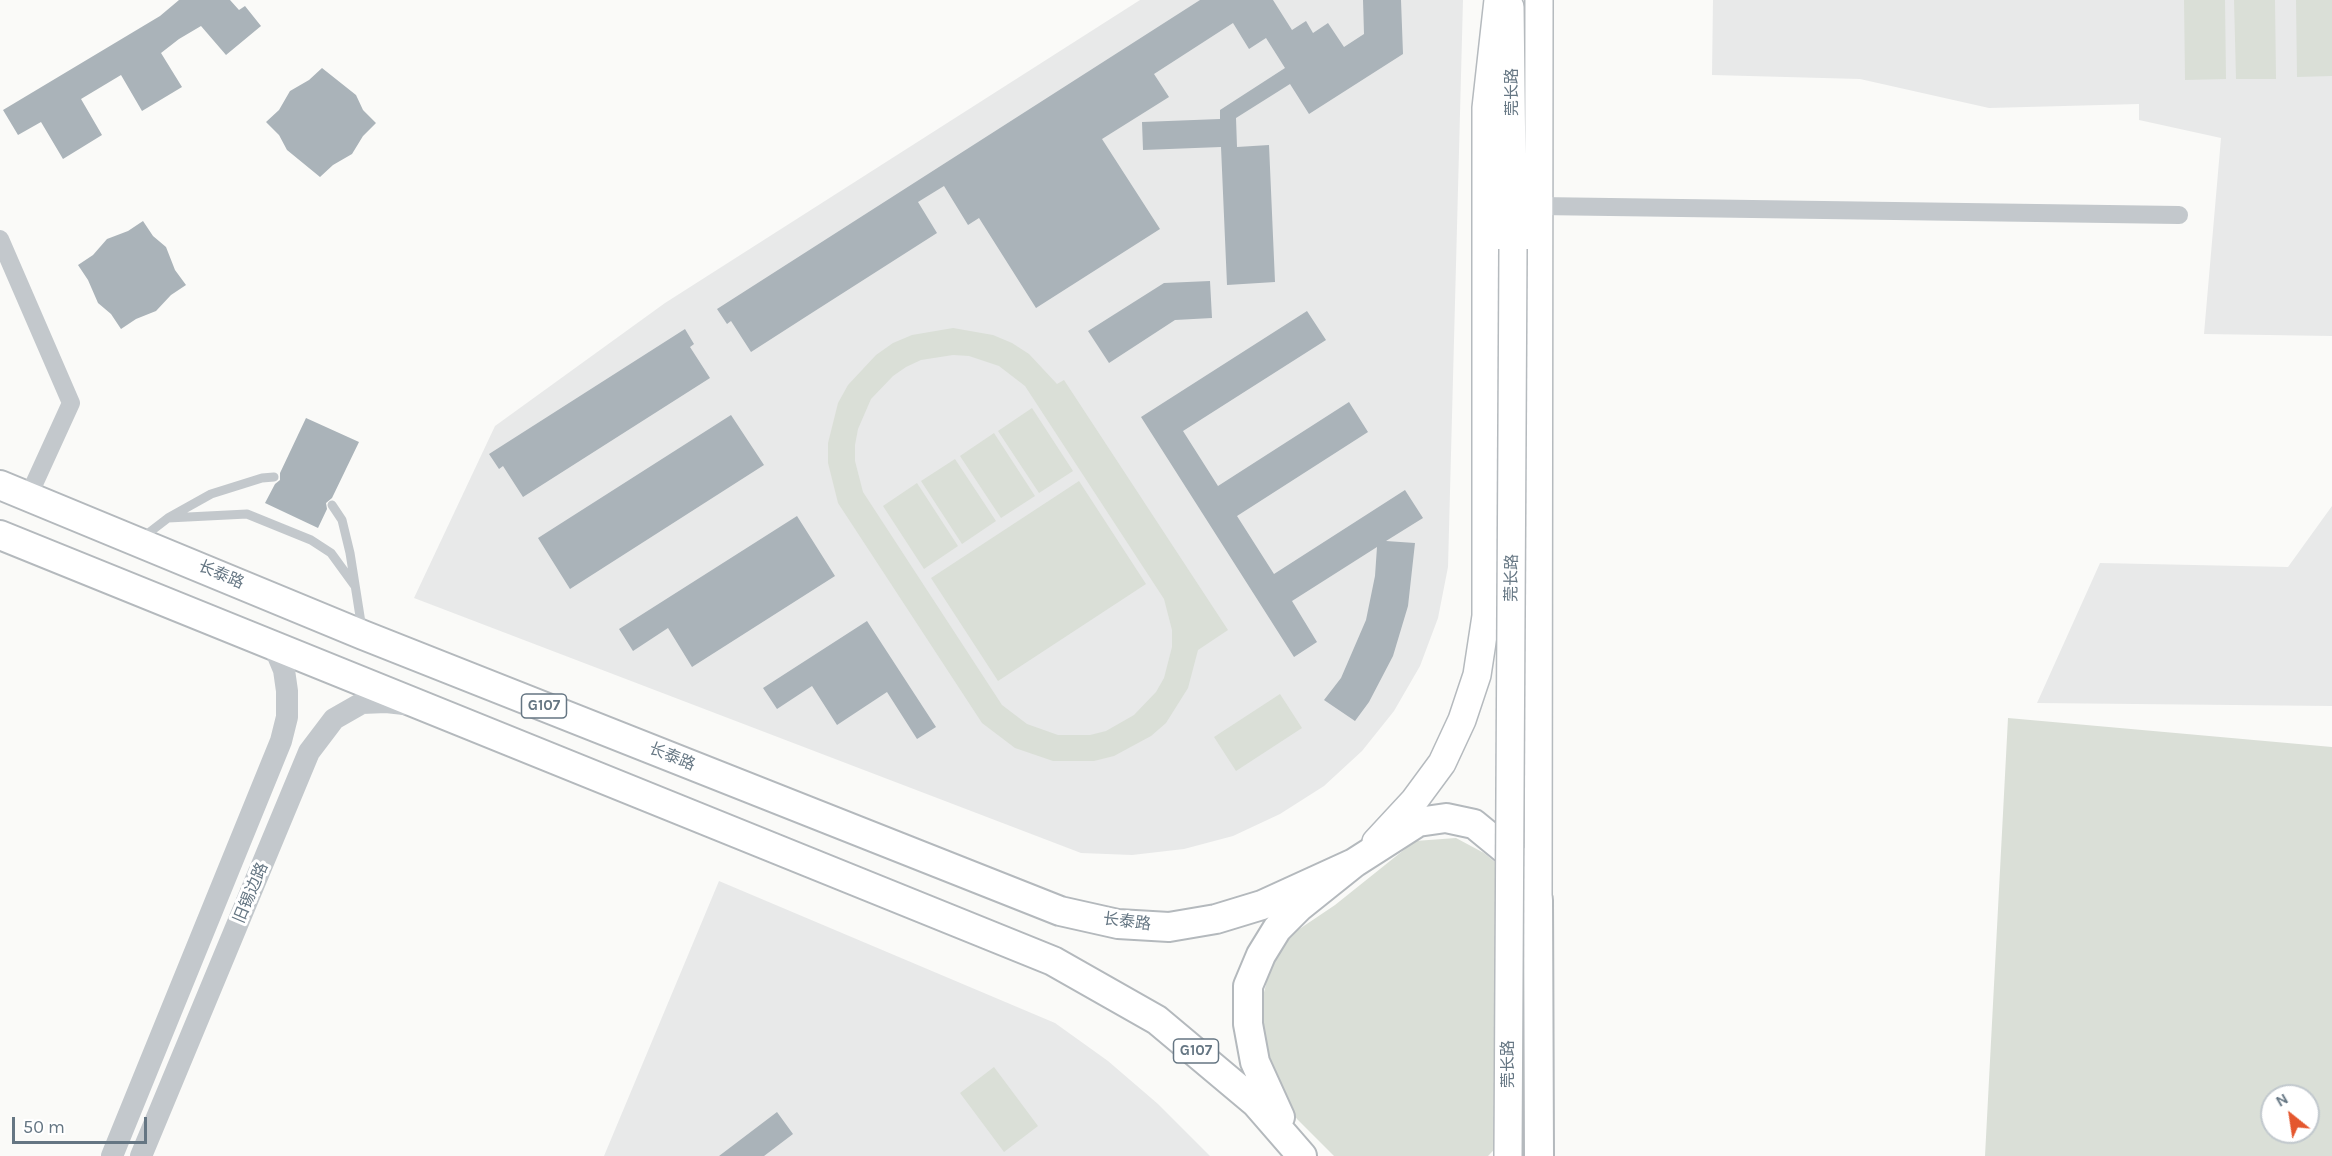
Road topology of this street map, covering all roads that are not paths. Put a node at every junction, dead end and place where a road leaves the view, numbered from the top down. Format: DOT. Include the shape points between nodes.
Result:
graph roads {
  1 [pos="1498,0"];
  2 [pos="1510,0"];
  3 [pos="1539,0"];
  4 [pos="1539,206"];
  5 [pos="2179,215"];
  6 [pos="0,239"];
  7 [pos="274,477"];
  8 [pos="0,485"];
  9 [pos="29,495"];
  10 [pos="332,505"];
  11 [pos="168,518"];
  12 [pos="0,535"];
  13 [pos="139,541"];
  14 [pos="355,586"];
  15 [pos="363,635"];
  16 [pos="274,646"];
  17 [pos="420,706"];
  18 [pos="1354,863"];
  19 [pos="1538,900"];
  20 [pos="1539,1091"];
  21 [pos="1300,1154"];
  22 [pos="112,1156"];
  23 [pos="141,1156"];
  24 [pos="1506,1156"];
  25 [pos="1539,1156"];
  1 -- 18 [label="main road, 莞长路" via="1486,108 1486,616 1477,675 1442,763 1391,827"];
  2 -- 24 [label="main road, 莞长路, bridge" via="1513,249"];
  3 -- 4 [label="main road, 莞长路"];
  4 -- 5 [label="street"];
  4 -- 19 [label="main road, 莞长路"];
  6 -- 9 [label="street" via="71,403"];
  7 -- 11 [label="lane" via="210,494"];
  8 -- 9 [label="highway, 长泰路 / G107"];
  9 -- 13 [label="highway, 长泰路 / G107"];
  10 -- 14 [label="lane" via="342,520"];
  11 -- 13 [label="lane"];
  11 -- 14 [label="lane" via="247,514 311,540 331,553"];
  12 -- 16 [label="highway, G107"];
  13 -- 15 [label="highway, 长泰路 / G107"];
  14 -- 15 [label="lane"];
  15 -- 18 [label="highway, 长泰路 / G107" via="1060,910 1118,924 1169,927 1216,919 1262,905"];
  16 -- 17 [label="highway, G107"];
  16 -- 22 [label="street, 旧锡边路" via="285,670 287,691 287,717 281,741"];
  17 -- 21 [label="highway, G107" via="1053,961 1157,1020 1256,1103"];
  17 -- 23 [label="street, 旧锡边路" via="362,704 334,719 309,752"];
  18 -- 19 [label="highway, G107" via="1418,822 1446,818 1474,825 1513,856"];
  18 -- 21 [label="highway" via="1277,928 1248,986 1248,1024 1256,1062 1270,1099"];
  19 -- 20 [label="highway, 莞长路 / G107"];
  20 -- 24 [label="highway" via="1520,1138"];
  20 -- 25 [label="highway, 莞长路 / G107"];
}
